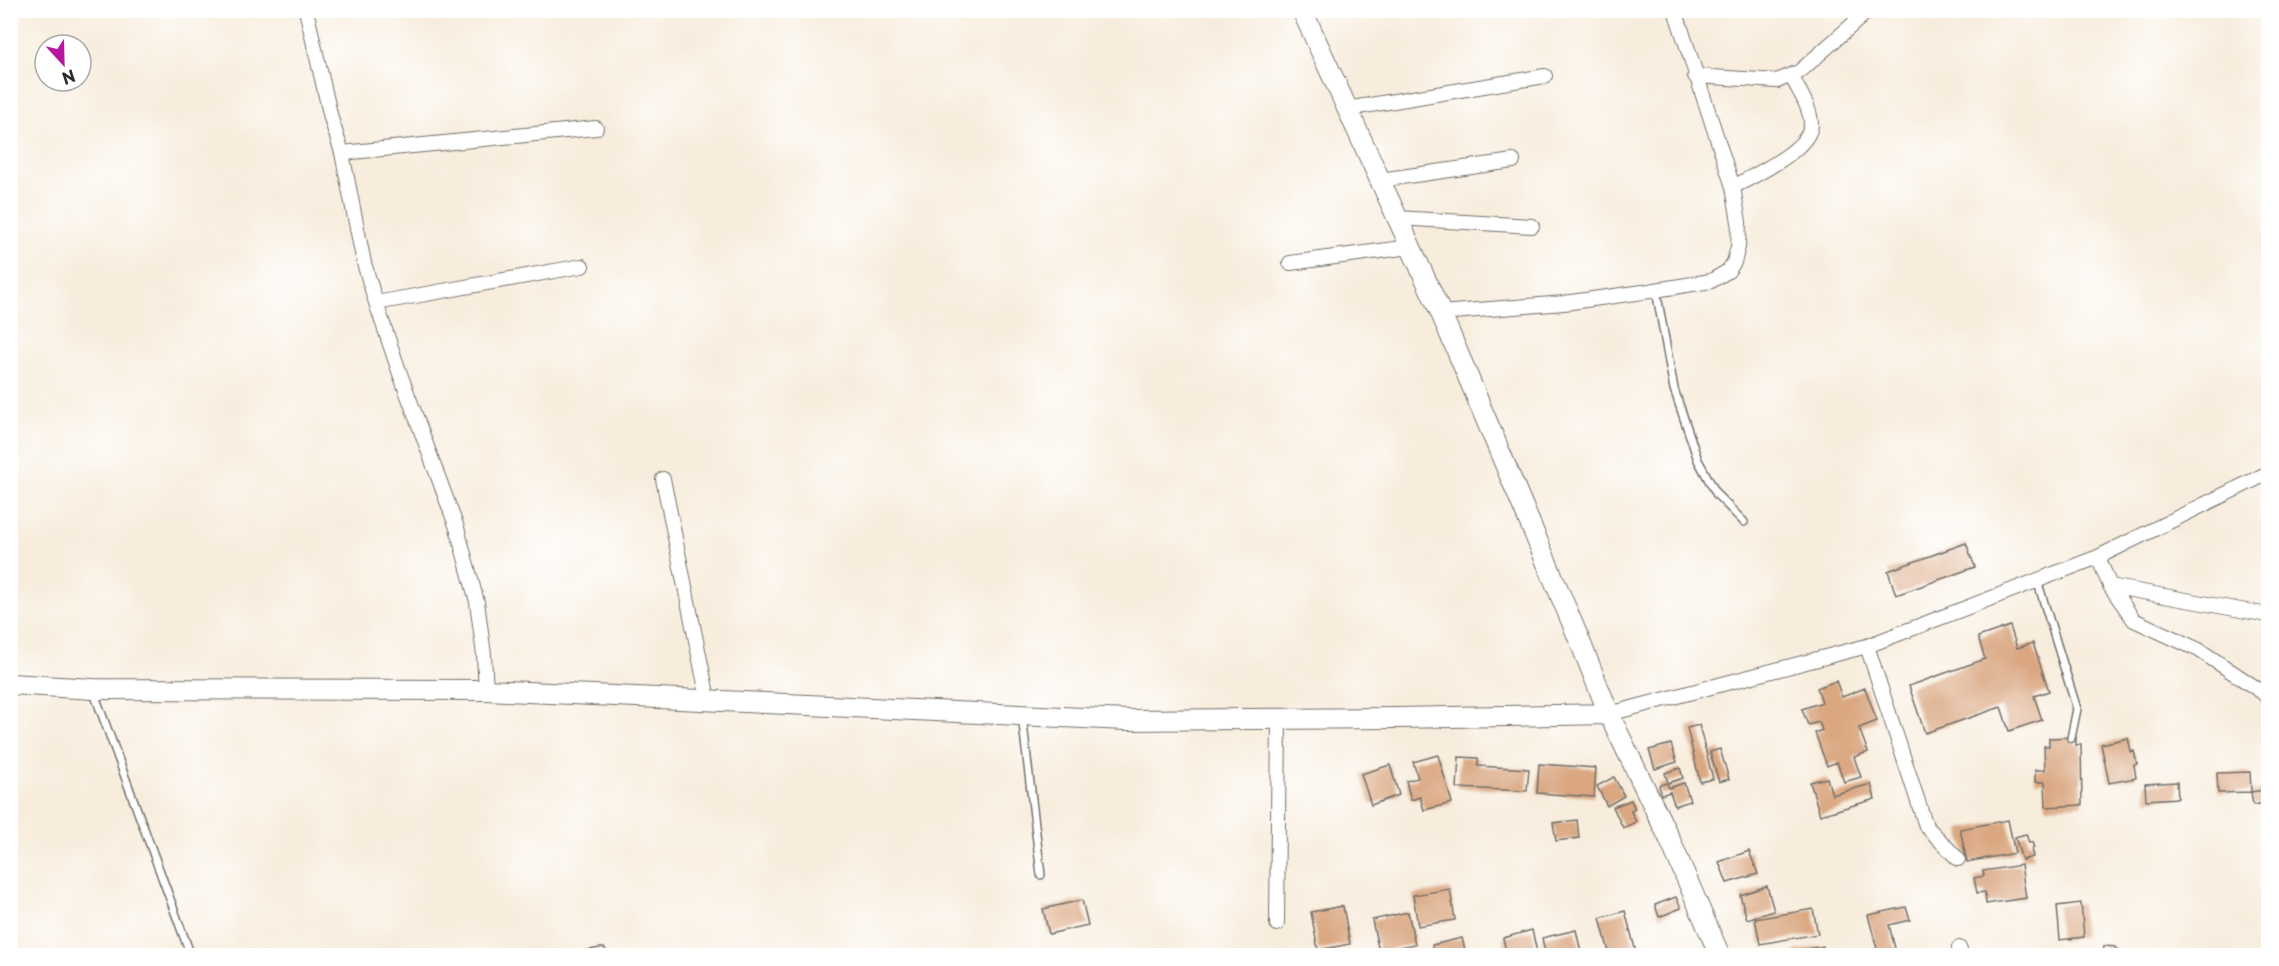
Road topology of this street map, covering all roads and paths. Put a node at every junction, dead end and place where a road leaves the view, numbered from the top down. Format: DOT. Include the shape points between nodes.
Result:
graph roads {
  1 [pos="306,10"];
  2 [pos="1302,10"];
  3 [pos="1675,10"];
  4 [pos="1869,10"];
  5 [pos="1791,75"];
  6 [pos="1545,76"];
  7 [pos="1695,76"];
  8 [pos="1346,110"];
  9 [pos="596,128"];
  10 [pos="342,153"];
  11 [pos="1513,161"];
  12 [pos="1380,180"];
  13 [pos="1733,187"];
  14 [pos="1396,218"];
  15 [pos="1532,226"];
  16 [pos="1410,247"];
  17 [pos="1290,263"];
  18 [pos="582,266"];
  19 [pos="1656,290"];
  20 [pos="376,303"];
  21 [pos="1441,314"];
  22 [pos="2268,473"];
  23 [pos="663,479"];
  24 [pos="1744,522"];
  25 [pos="2098,557"];
  26 [pos="2037,580"];
  27 [pos="2110,586"];
  28 [pos="2268,615"];
  29 [pos="1867,646"];
  30 [pos="10,684"];
  31 [pos="93,689"];
  32 [pos="486,690"];
  33 [pos="2268,698"];
  34 [pos="708,699"];
  35 [pos="1022,714"];
  36 [pos="1609,714"];
  37 [pos="1279,718"];
  38 [pos="2071,738"];
  39 [pos="1958,859"];
  40 [pos="1041,874"];
  41 [pos="1277,924"];
  42 [pos="602,952"];
  43 [pos="191,956"];
  44 [pos="581,956"];
  45 [pos="1720,956"];
  1 -- 10 [label="street"];
  2 -- 8 [label="street"];
  3 -- 7 [label="street"];
  4 -- 5 [label="street"];
  5 -- 7 [label="street" via="1777,81"];
  5 -- 13 [label="street" via="1809,111 1809,134 1797,148"];
  6 -- 8 [label="street"];
  7 -- 13 [label="street"];
  8 -- 12 [label="street"];
  9 -- 10 [label="street"];
  10 -- 20 [label="street"];
  11 -- 12 [label="street"];
  12 -- 14 [label="street"];
  13 -- 19 [label="street" via="1739,222 1738,247 1728,271 1711,280"];
  14 -- 15 [label="street"];
  14 -- 16 [label="street"];
  16 -- 17 [label="street"];
  16 -- 21 [label="street"];
  18 -- 20 [label="street"];
  19 -- 21 [label="street"];
  19 -- 24 [label="lane" via="1674,389 1698,460 1716,495"];
  20 -- 32 [label="street" via="457,528 477,602"];
  21 -- 36 [label="street"];
  22 -- 25 [label="street"];
  23 -- 34 [label="street"];
  25 -- 26 [label="street"];
  25 -- 27 [label="street"];
  26 -- 29 [label="street"];
  26 -- 38 [label="lane" via="2077,709"];
  27 -- 28 [label="street"];
  27 -- 33 [label="street" via="2134,620 2199,650"];
  29 -- 36 [label="street"];
  29 -- 39 [label="street" via="1926,826"];
  30 -- 31 [label="street"];
  31 -- 32 [label="street"];
  31 -- 43 [label="lane"];
  32 -- 34 [label="street"];
  34 -- 35 [label="street"];
  35 -- 37 [label="street" via="1126,720"];
  35 -- 40 [label="lane"];
  36 -- 37 [label="street"];
  36 -- 45 [label="street"];
  37 -- 41 [label="street"];
  42 -- 44 [label="lane"];
}
